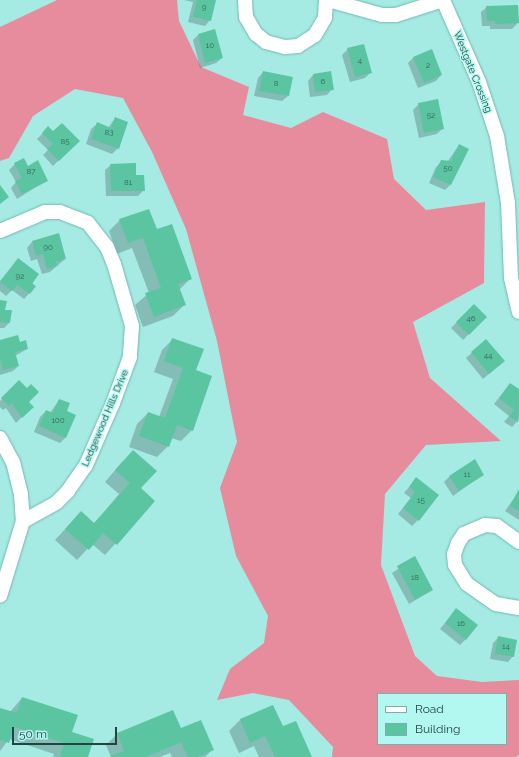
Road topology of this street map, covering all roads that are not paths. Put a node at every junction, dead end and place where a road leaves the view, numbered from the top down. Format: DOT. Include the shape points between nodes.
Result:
graph roads {
  1 [pos="245,0"];
  2 [pos="327,0"];
  3 [pos="443,0"];
  4 [pos="0,230"];
  5 [pos="519,312"];
  6 [pos="0,438"];
  7 [pos="23,521"];
  8 [pos="519,542"];
  9 [pos="0,596"];
  10 [pos="519,608"];
  1 -- 2 [label="street" via="246,17 256,34 272,45 285,47 298,46 315,35 325,18"];
  2 -- 3 [label="street" via="382,15 396,15"];
  3 -- 5 [label="street, Westgate Crossing" via="479,82 497,136 507,190 511,278"];
  4 -- 7 [label="street, Ledgewood Hills Drive" via="45,212 66,213 88,223 98,234 114,264 132,326 130,357 86,465 56,503"];
  6 -- 7 [label="street" via="13,462 21,494"];
  7 -- 9 [label="street"];
  8 -- 10 [label="street" via="497,526 474,527 464,534 454,554 455,565 468,584 496,604"];
}
